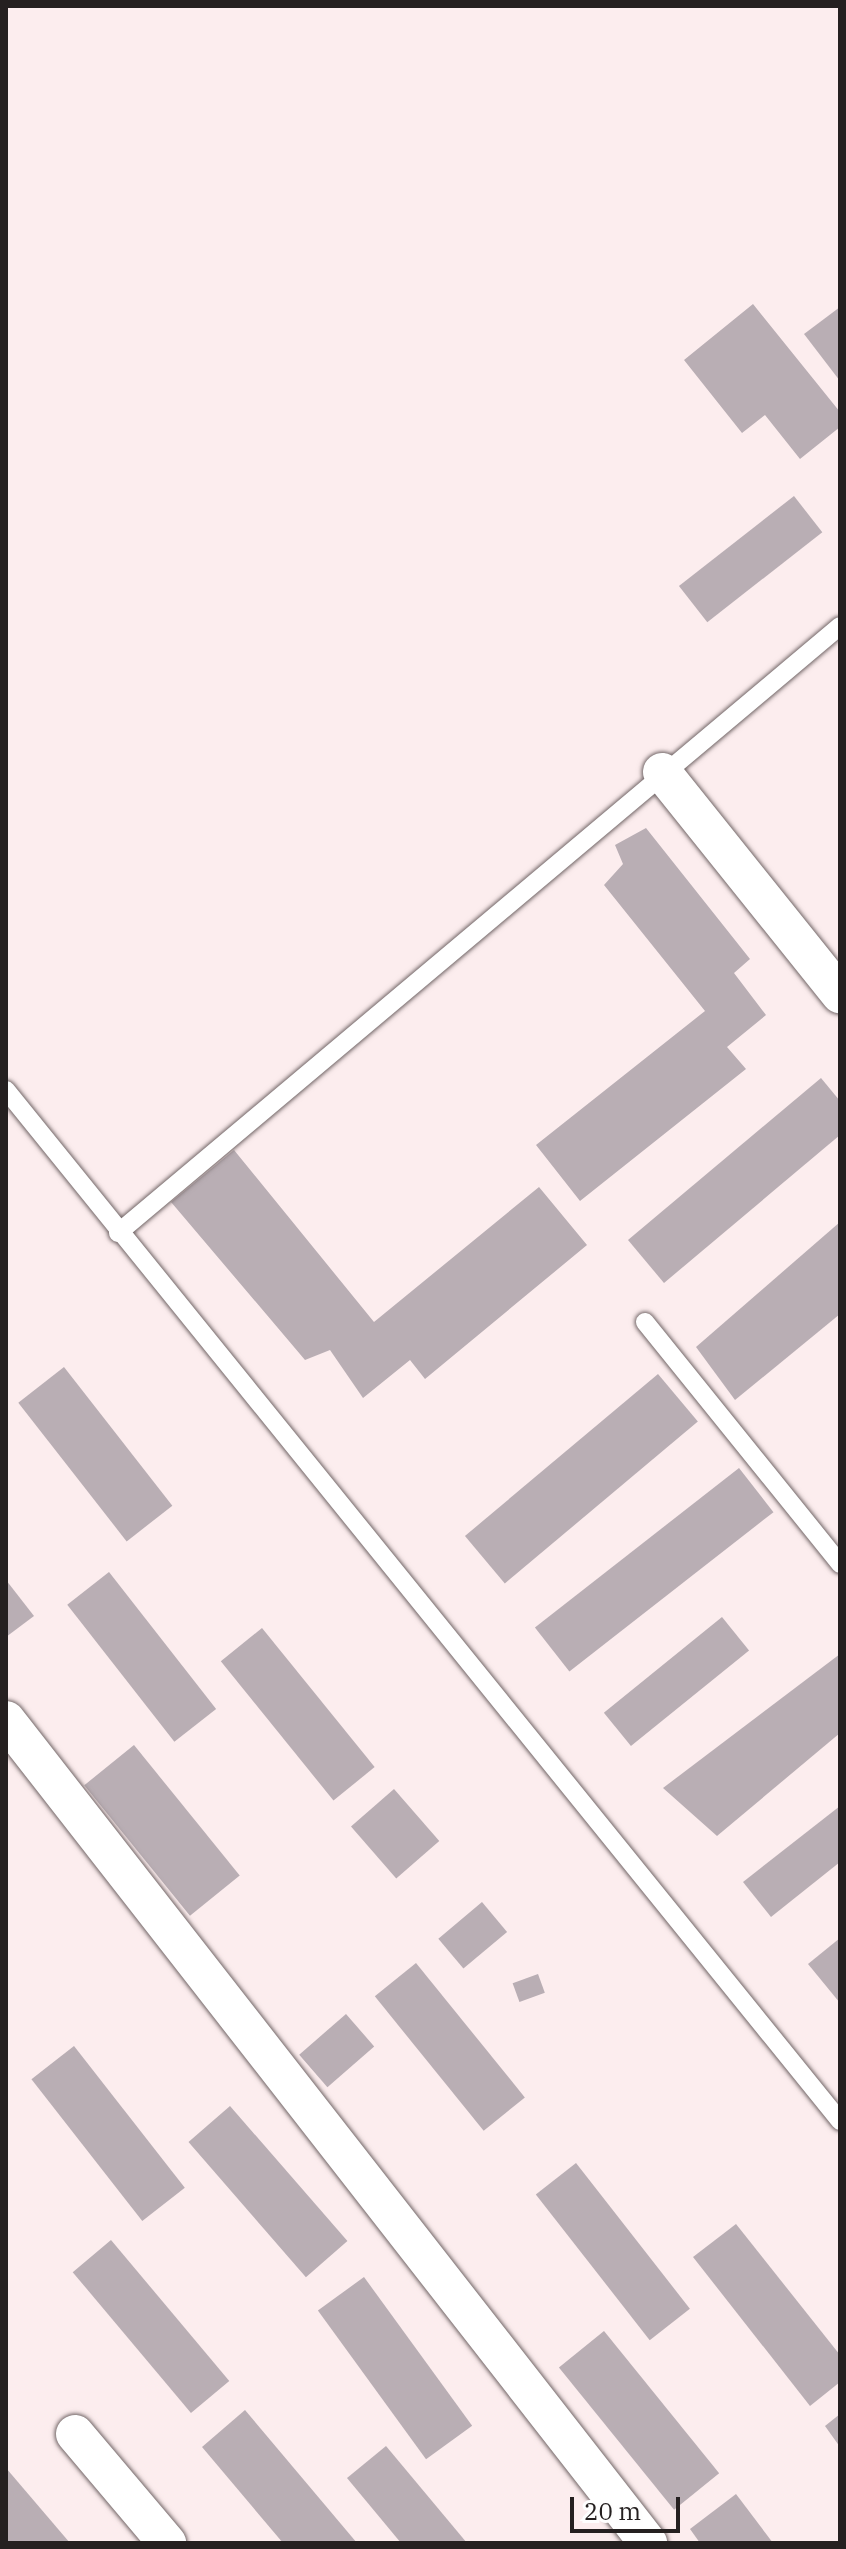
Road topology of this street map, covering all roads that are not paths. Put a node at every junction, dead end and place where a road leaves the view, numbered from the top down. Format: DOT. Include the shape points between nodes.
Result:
graph roads {
  1 [pos="840,626"];
  2 [pos="662,772"];
  3 [pos="840,994"];
  4 [pos="6,1090"];
  5 [pos="118,1233"];
  6 [pos="645,1322"];
  7 [pos="840,1564"];
  8 [pos="6,1720"];
  9 [pos="840,2121"];
  10 [pos="75,2434"];
  11 [pos="167,2543"];
  12 [pos="648,2543"];
  1 -- 2 [label="lane"];
  2 -- 3 [label="street"];
  2 -- 5 [label="lane"];
  4 -- 5 [label="lane"];
  5 -- 9 [label="lane"];
  6 -- 7 [label="lane"];
  8 -- 12 [label="street"];
  10 -- 11 [label="street"];
}
